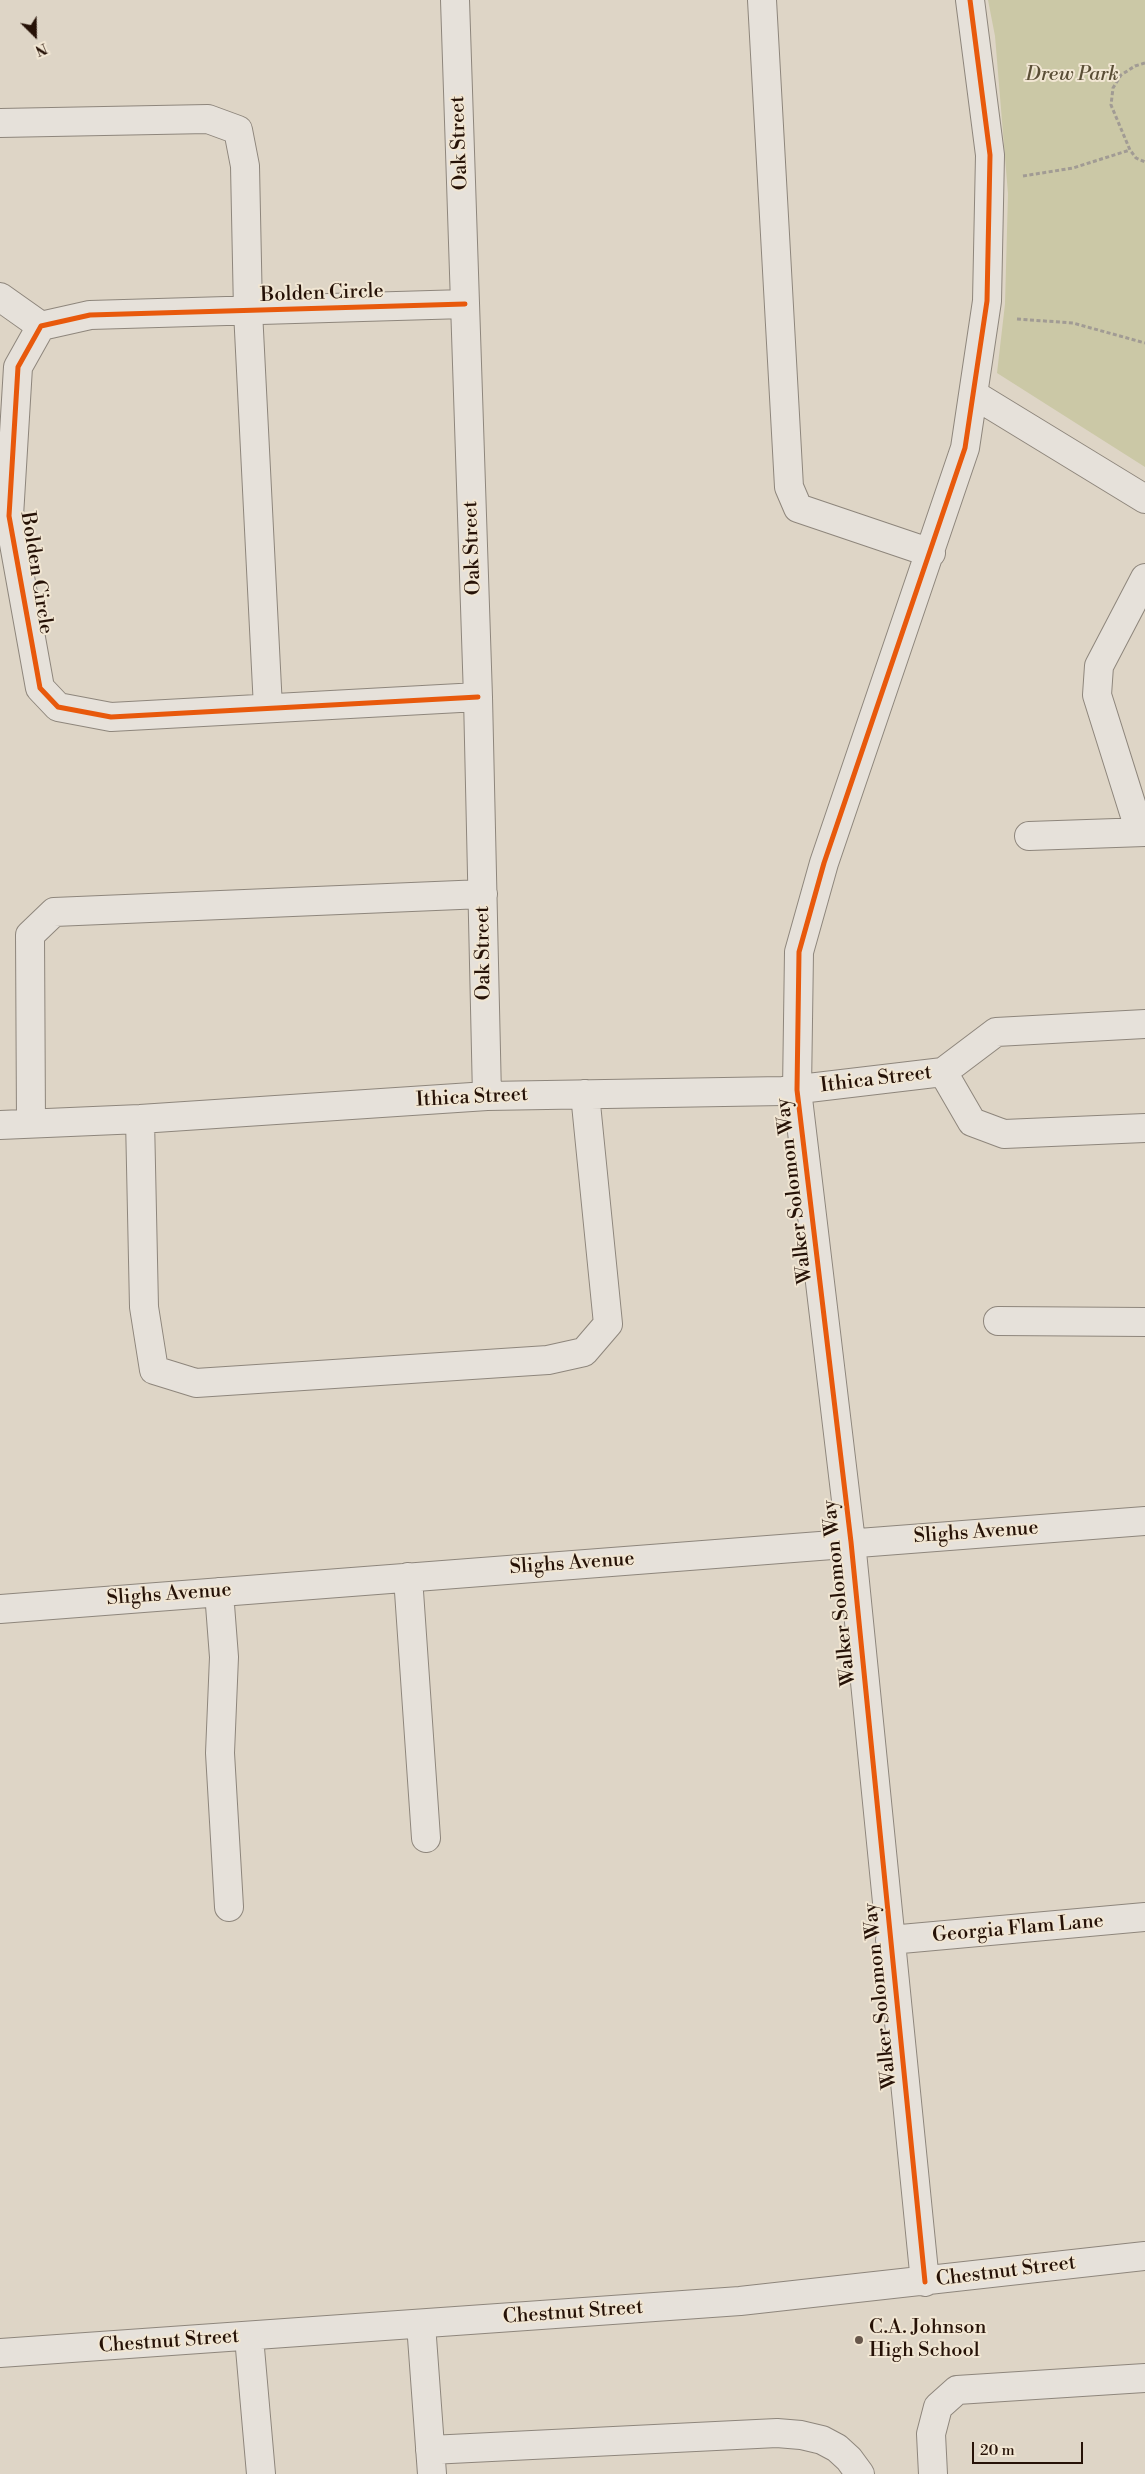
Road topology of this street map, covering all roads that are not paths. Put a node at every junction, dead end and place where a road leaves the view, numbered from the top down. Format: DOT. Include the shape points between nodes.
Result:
graph roads {
  1 [pos="455,0"];
  2 [pos="762,0"];
  3 [pos="970,0"];
  4 [pos="0,123"];
  5 [pos="0,297"];
  6 [pos="465,304"];
  7 [pos="248,311"];
  8 [pos="41,326"];
  9 [pos="973,394"];
  10 [pos="1145,499"];
  11 [pos="5,516"];
  12 [pos="931,552"];
  13 [pos="1145,578"];
  14 [pos="478,696"];
  15 [pos="268,708"];
  16 [pos="1142,832"];
  17 [pos="1029,836"];
  18 [pos="483,894"];
  19 [pos="1145,1024"];
  20 [pos="943,1072"];
  21 [pos="798,1090"];
  22 [pos="585,1094"];
  23 [pos="488,1096"];
  24 [pos="140,1119"];
  25 [pos="31,1124"];
  26 [pos="0,1125"];
  27 [pos="1145,1128"];
  28 [pos="998,1321"];
  29 [pos="1145,1322"];
  30 [pos="1145,1521"];
  31 [pos="851,1542"];
  32 [pos="408,1577"];
  33 [pos="219,1592"];
  34 [pos="0,1609"];
  35 [pos="426,1838"];
  36 [pos="229,1907"];
  37 [pos="1145,1918"];
  38 [pos="890,1940"];
  39 [pos="1145,2256"];
  40 [pos="925,2282"];
  41 [pos="421,2324"];
  42 [pos="249,2337"];
  43 [pos="0,2353"];
  44 [pos="1145,2378"];
  45 [pos="431,2462"];
  46 [pos="261,2474"];
  47 [pos="860,2474"];
  48 [pos="933,2474"];
  1 -- 6 [label="street, Oak Street"];
  2 -- 12 [label="street" via="789,487 798,508"];
  3 -- 9 [label="street, Walker Solomon Way" via="990,155 987,301"];
  4 -- 7 [label="street" via="208,119 238,130 245,166"];
  5 -- 8 [label="street"];
  6 -- 7 [label="street, Bolden Circle"];
  6 -- 14 [label="street, Oak Street"];
  7 -- 8 [label="street, Bolden Circle" via="90,315"];
  7 -- 15 [label="street"];
  8 -- 11 [label="street, Bolden Circle" via="18,367"];
  9 -- 10 [label="street"];
  9 -- 12 [label="street, Walker Solomon Way" via="966,448"];
  11 -- 15 [label="street, Bolden Circle" via="40,688 58,707 111,718"];
  12 -- 21 [label="street, Walker Solomon Way" via="824,863 799,952"];
  13 -- 16 [label="street" via="1099,666 1097,695"];
  14 -- 15 [label="street, Bolden Circle"];
  14 -- 18 [label="street, Oak Street"];
  16 -- 17 [label="street"];
  18 -- 23 [label="street, Oak Street"];
  18 -- 25 [label="street" via="54,912 30,935"];
  19 -- 20 [label="street, Ithica Street" via="996,1032"];
  20 -- 21 [label="street, Ithica Street"];
  20 -- 27 [label="street, Ithica Street" via="972,1122 1004,1134"];
  21 -- 22 [label="street, Ithica Street"];
  21 -- 31 [label="street, Walker Solomon Way"];
  22 -- 23 [label="street, Ithica Street"];
  22 -- 24 [label="street" via="608,1324 584,1352 548,1360 196,1383 154,1370 144,1307"];
  23 -- 24 [label="street, Ithica Street"];
  24 -- 25 [label="street, Ithica Street"];
  25 -- 26 [label="street, Ithica Street"];
  28 -- 29 [label="street"];
  30 -- 31 [label="street, Slighs Avenue"];
  31 -- 32 [label="street, Slighs Avenue"];
  31 -- 38 [label="street, Walker Solomon Way"];
  32 -- 33 [label="street, Slighs Avenue"];
  32 -- 35 [label="street"];
  33 -- 34 [label="street, Slighs Avenue"];
  33 -- 36 [label="street" via="224,1657 220,1753"];
  37 -- 38 [label="street, Georgia Flam Lane"];
  38 -- 40 [label="street, Walker Solomon Way"];
  39 -- 40 [label="street, Chestnut Street"];
  40 -- 41 [label="street, Chestnut Street" via="740,2301"];
  41 -- 42 [label="street, Chestnut Street"];
  41 -- 45 [label="street"];
  42 -- 43 [label="street, Chestnut Street"];
  42 -- 46 [label="street"];
  44 -- 48 [label="street" via="957,2390 938,2407 931,2434"];
  45 -- 47 [label="street" via="777,2433 822,2440 838,2448"];
}
